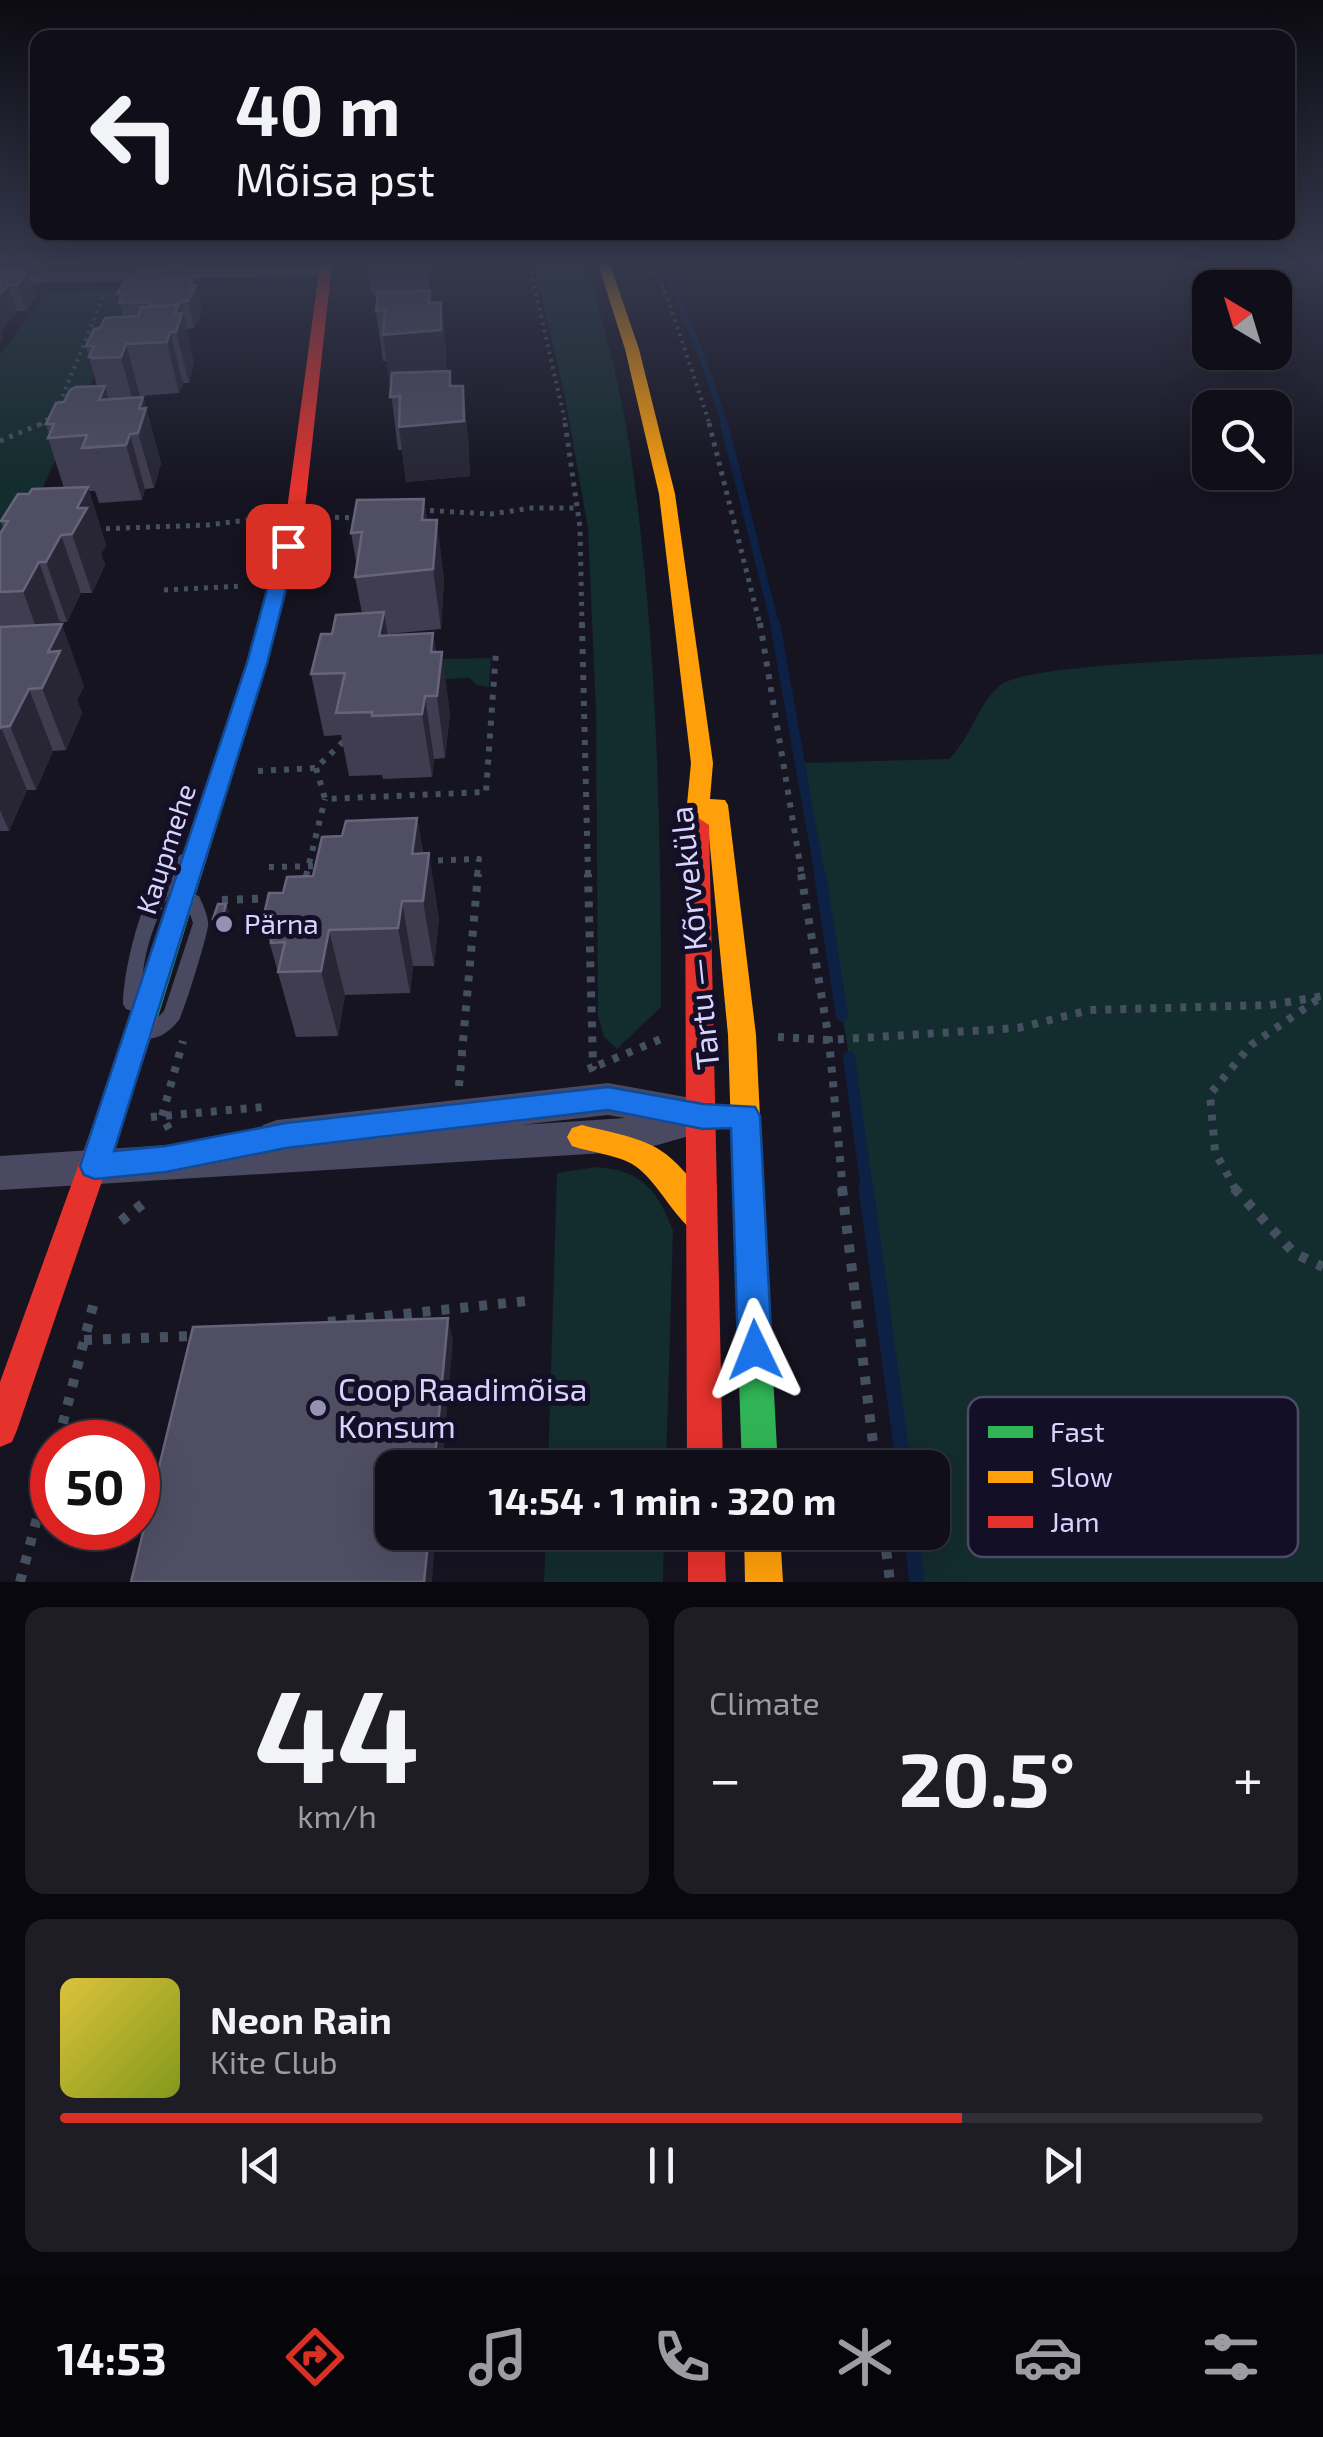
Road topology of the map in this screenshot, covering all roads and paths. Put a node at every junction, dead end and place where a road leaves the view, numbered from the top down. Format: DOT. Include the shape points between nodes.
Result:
graph roads {
  1 [pos="86,338"];
  2 [pos="317,338"];
  3 [pos="546,338"];
  4 [pos="628,338"];
  5 [pos="681,338"];
  6 [pos="0,441"];
  7 [pos="266,504"];
  8 [pos="258,536"];
  9 [pos="248,570"];
  10 [pos="243,586"];
  11 [pos="164,590"];
  12 [pos="238,602"];
  13 [pos="496,651"];
  14 [pos="346,739"];
  15 [pos="702,763"];
  16 [pos="316,768"];
  17 [pos="257,771"];
  18 [pos="325,799"];
  19 [pos="201,838"];
  20 [pos="423,861"];
  21 [pos="311,866"];
  22 [pos="330,866"];
  23 [pos="269,867"];
  24 [pos="299,897"];
  25 [pos="280,898"];
  26 [pos="222,900"];
  27 [pos="1323,996"];
  28 [pos="829,1040"];
  29 [pos="134,1049"];
  30 [pos="578,1070"];
  31 [pos="477,1086"];
  32 [pos="281,1105"];
  33 [pos="703,1116"];
  34 [pos="745,1116"];
  35 [pos="110,1121"];
  36 [pos="582,1137"];
  37 [pos="166,1159"];
  38 [pos="95,1166"];
  39 [pos="0,1172"];
  40 [pos="702,1222"];
  41 [pos="112,1233"];
  42 [pos="1323,1268"];
  43 [pos="99,1279"];
  44 [pos="526,1301"];
  45 [pos="313,1324"];
  46 [pos="216,1334"];
  47 [pos="30,1340"];
  48 [pos="86,1340"];
  49 [pos="64,1420"];
  50 [pos="0,1430"];
  51 [pos="705,1450"];
  52 [pos="759,1450"];
  53 [pos="874,1450"];
  54 [pos="30,1544"];
  55 [pos="706,1550"];
  56 [pos="763,1550"];
  57 [pos="886,1550"];
  58 [pos="20,1582"];
  59 [pos="707,1582"];
  60 [pos="764,1582"];
  61 [pos="890,1582"];
  1 -- 6 [label="path" via="57,410 39,426"];
  2 -- 19 [label="main road, Kaupmehe" via="295,517"];
  3 -- 30 [label="path" via="580,527 593,1068"];
  4 -- 15 [label="main road, Tartu — Kõrveküla" via="667,494"];
  5 -- 28 [label="path" via="756,594"];
  7 -- 8 [label="path"];
  9 -- 10 [label="path"];
  10 -- 11 [label="path"];
  10 -- 12 [label="path"];
  13 -- 18 [label="path" via="486,792"];
  14 -- 16 [label="path"];
  15 -- 33 [label="main road, Tartu — Kõrveküla" via="696,926"];
  15 -- 34 [label="main road, Tartu — Kõrveküla" via="720,813"];
  16 -- 17 [label="path"];
  16 -- 18 [label="path"];
  18 -- 21 [label="path"];
  19 -- 29 [label="main road, Kaupmehe"];
  19 -- 29 [label="lane" via="162,883 131,976"];
  20 -- 31 [label="path" via="479,859 458,1088"];
  21 -- 22 [label="path"];
  21 -- 23 [label="path"];
  21 -- 24 [label="path"];
  25 -- 26 [label="path"];
  27 -- 28 [label="path" via="1270,1005 1090,1010 1018,1028"];
  27 -- 42 [label="path" via="1251,1045 1210,1094 1216,1152 1238,1194 1294,1254"];
  28 -- 53 [label="path"];
  29 -- 35 [label="main road, Kaupmehe"];
  32 -- 35 [label="path"];
  33 -- 34 [label="street"];
  33 -- 36 [label="street" via="668,1130"];
  33 -- 37 [label="street" via="608,1098 286,1135"];
  33 -- 40 [label="main road, Tartu — Kõrveküla"];
  34 -- 52 [label="main road, Tartu — Kõrveküla"];
  35 -- 38 [label="main road, Kaupmehe"];
  36 -- 37 [label="street"];
  36 -- 40 [label="main road" via="644,1155"];
  37 -- 38 [label="street"];
  37 -- 41 [label="path" via="158,1197 124,1216"];
  38 -- 39 [label="street"];
  38 -- 47 [label="main road, Kaupmehe"];
  40 -- 51 [label="main road, Tartu — Kõrveküla"];
  43 -- 48 [label="path"];
  44 -- 45 [label="path"];
  46 -- 48 [label="path"];
  47 -- 48 [label="path"];
  47 -- 50 [label="main road, Kaupmehe"];
  48 -- 49 [label="path"];
  54 -- 58 [label="path"];
  55 -- 59 [label="main road"];
  56 -- 60 [label="main road"];
  57 -- 61 [label="path"];
}
